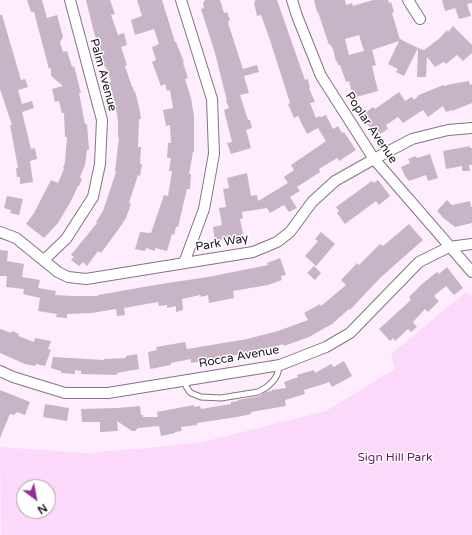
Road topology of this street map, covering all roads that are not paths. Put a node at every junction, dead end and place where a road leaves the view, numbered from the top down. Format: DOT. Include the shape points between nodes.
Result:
graph roads {
  1 [pos="70,0"];
  2 [pos="181,0"];
  3 [pos="292,0"];
  4 [pos="408,0"];
  5 [pos="420,19"];
  6 [pos="472,128"];
  7 [pos="374,159"];
  8 [pos="0,232"];
  9 [pos="472,244"];
  10 [pos="449,246"];
  11 [pos="44,260"];
  12 [pos="184,263"];
  13 [pos="472,272"];
  14 [pos="280,365"];
  15 [pos="0,371"];
  16 [pos="183,380"];
  1 -- 11 [label="street, Palm Avenue" via="102,120 100,164 93,197 66,239"];
  2 -- 12 [label="street" via="212,99 214,154 204,209"];
  3 -- 7 [label="street, Poplar Avenue" via="321,76"];
  4 -- 5 [label="street"];
  6 -- 7 [label="street, Park Way" via="448,130 412,139"];
  7 -- 10 [label="street, Poplar Avenue"];
  7 -- 12 [label="street, Park Way" via="336,181 312,202 290,232 277,242 253,252"];
  8 -- 11 [label="street, Park Way" via="16,238"];
  9 -- 10 [label="street, Rocca Avenue"];
  10 -- 13 [label="street, Poplar Avenue"];
  10 -- 14 [label="street, Rocca Avenue" via="419,262 350,332 326,347"];
  11 -- 12 [label="street, Park Way" via="68,277 86,279"];
  14 -- 16 [label="street, Rocca Avenue"];
  14 -- 16 [label="lane" via="277,375 267,387 258,392 222,398 201,397 191,393"];
  15 -- 16 [label="street, Rocca Avenue" via="65,393 108,393"];
}
